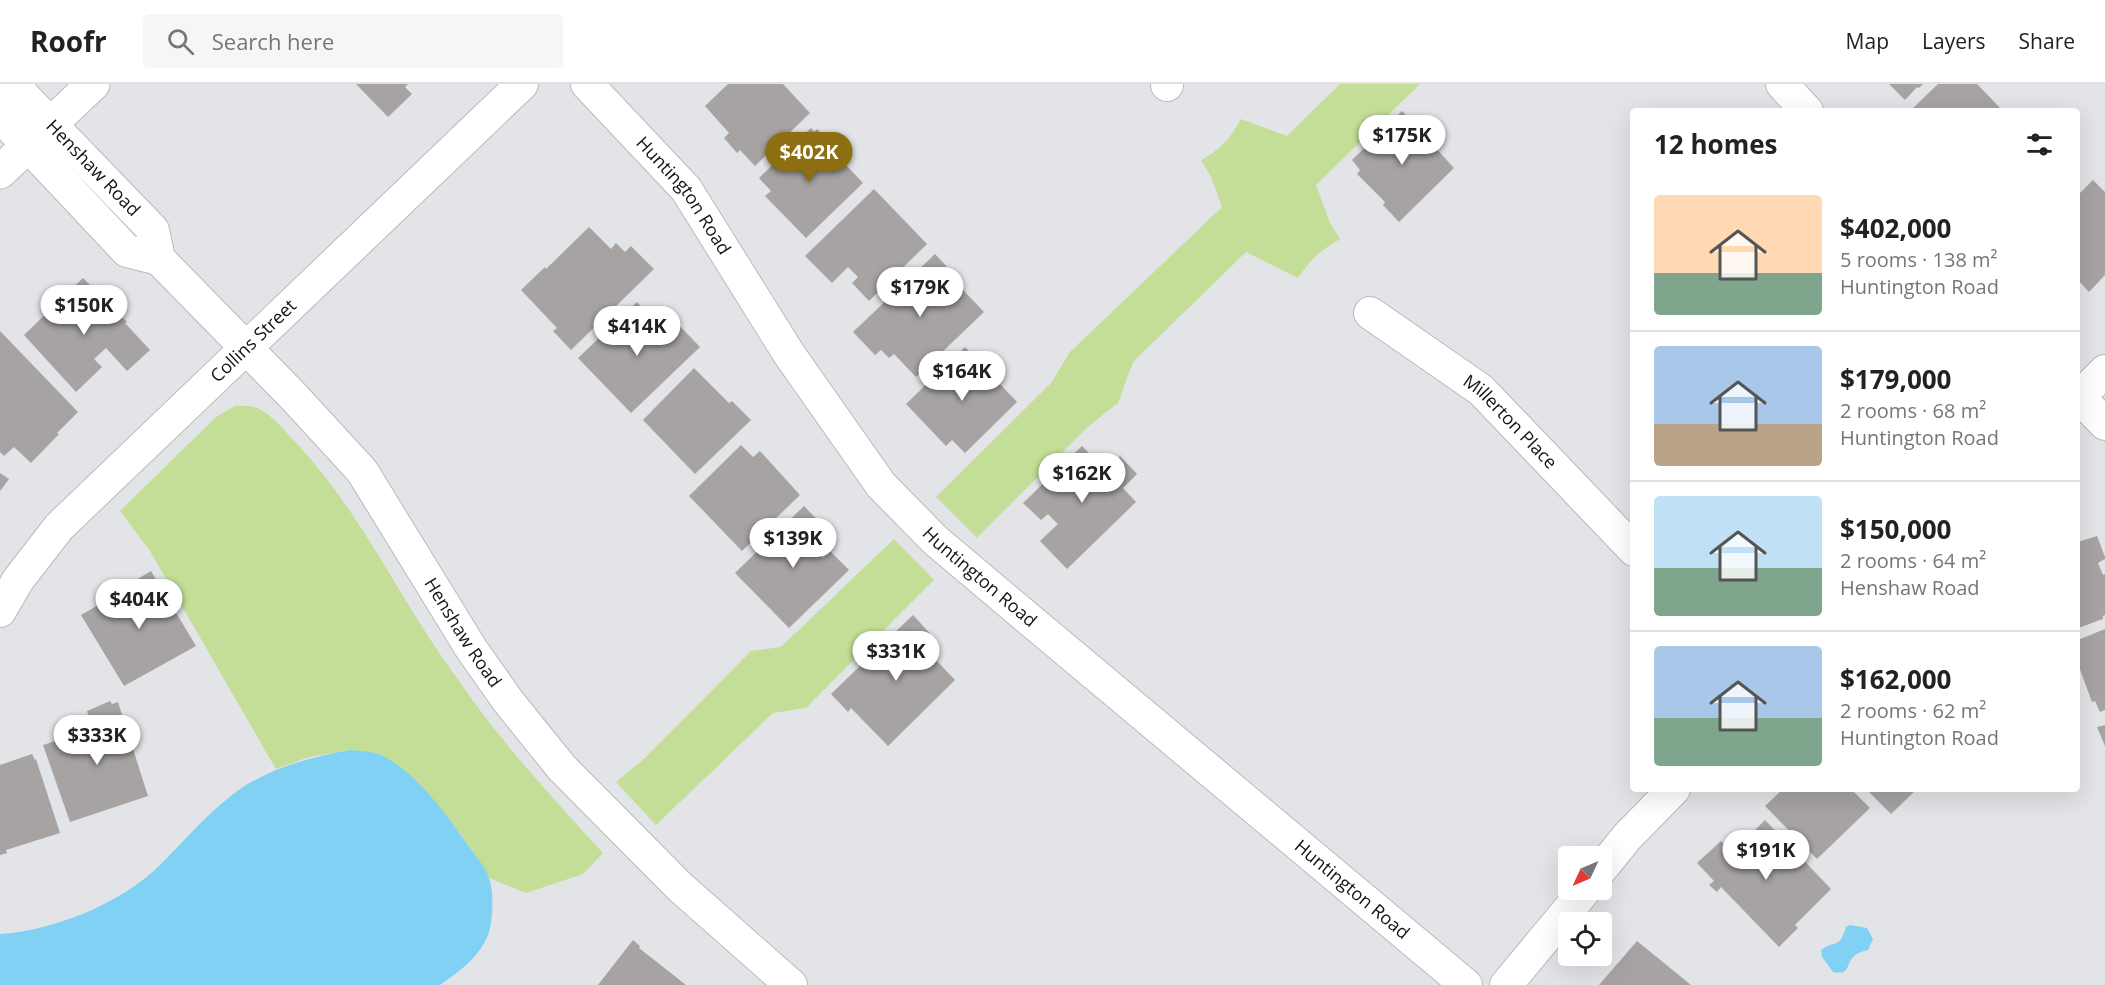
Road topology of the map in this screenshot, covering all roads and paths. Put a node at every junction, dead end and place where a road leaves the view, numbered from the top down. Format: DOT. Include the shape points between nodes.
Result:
graph roads {
  1 [pos="93,84"];
  2 [pos="522,84"];
  3 [pos="587,84"];
  4 [pos="1782,84"];
  5 [pos="12,89"];
  6 [pos="1804,108"];
  7 [pos="0,116"];
  8 [pos="52,124"];
  9 [pos="28,146"];
  10 [pos="0,172"];
  11 [pos="159,259"];
  12 [pos="1370,313"];
  13 [pos="244,348"];
  14 [pos="2105,371"];
  15 [pos="2080,395"];
  16 [pos="2080,399"];
  17 [pos="2105,424"];
  18 [pos="1630,546"];
  19 [pos="0,611"];
  20 [pos="1671,792"];
  21 [pos="1612,856"];
  22 [pos="1576,900"];
  23 [pos="790,985"];
  24 [pos="1466,985"];
  25 [pos="1506,985"];
  1 -- 8 [label="street"];
  2 -- 13 [label="street, Collins Street"];
  3 -- 24 [label="street, Huntington Road" via="686,189 789,354 881,485 935,540"];
  4 -- 6 [label="street"];
  5 -- 8 [label="street, Henshaw Road"];
  7 -- 9 [label="street, Henshaw Road"];
  8 -- 9 [label="street"];
  8 -- 11 [label="street, Henshaw Road" via="153,230"];
  9 -- 10 [label="street"];
  9 -- 11 [label="street, Henshaw Road" via="128,251"];
  11 -- 13 [label="street, Henshaw Road"];
  12 -- 18 [label="street, Millerton Place" via="1481,390"];
  13 -- 19 [label="street, Collins Street" via="59,527 18,580"];
  13 -- 23 [label="street, Henshaw Road" via="362,471 472,650 562,768 680,887"];
  14 -- 15 [label="street"];
  16 -- 17 [label="street"];
  20 -- 21 [label="street"];
  22 -- 25 [label="street"];
}
